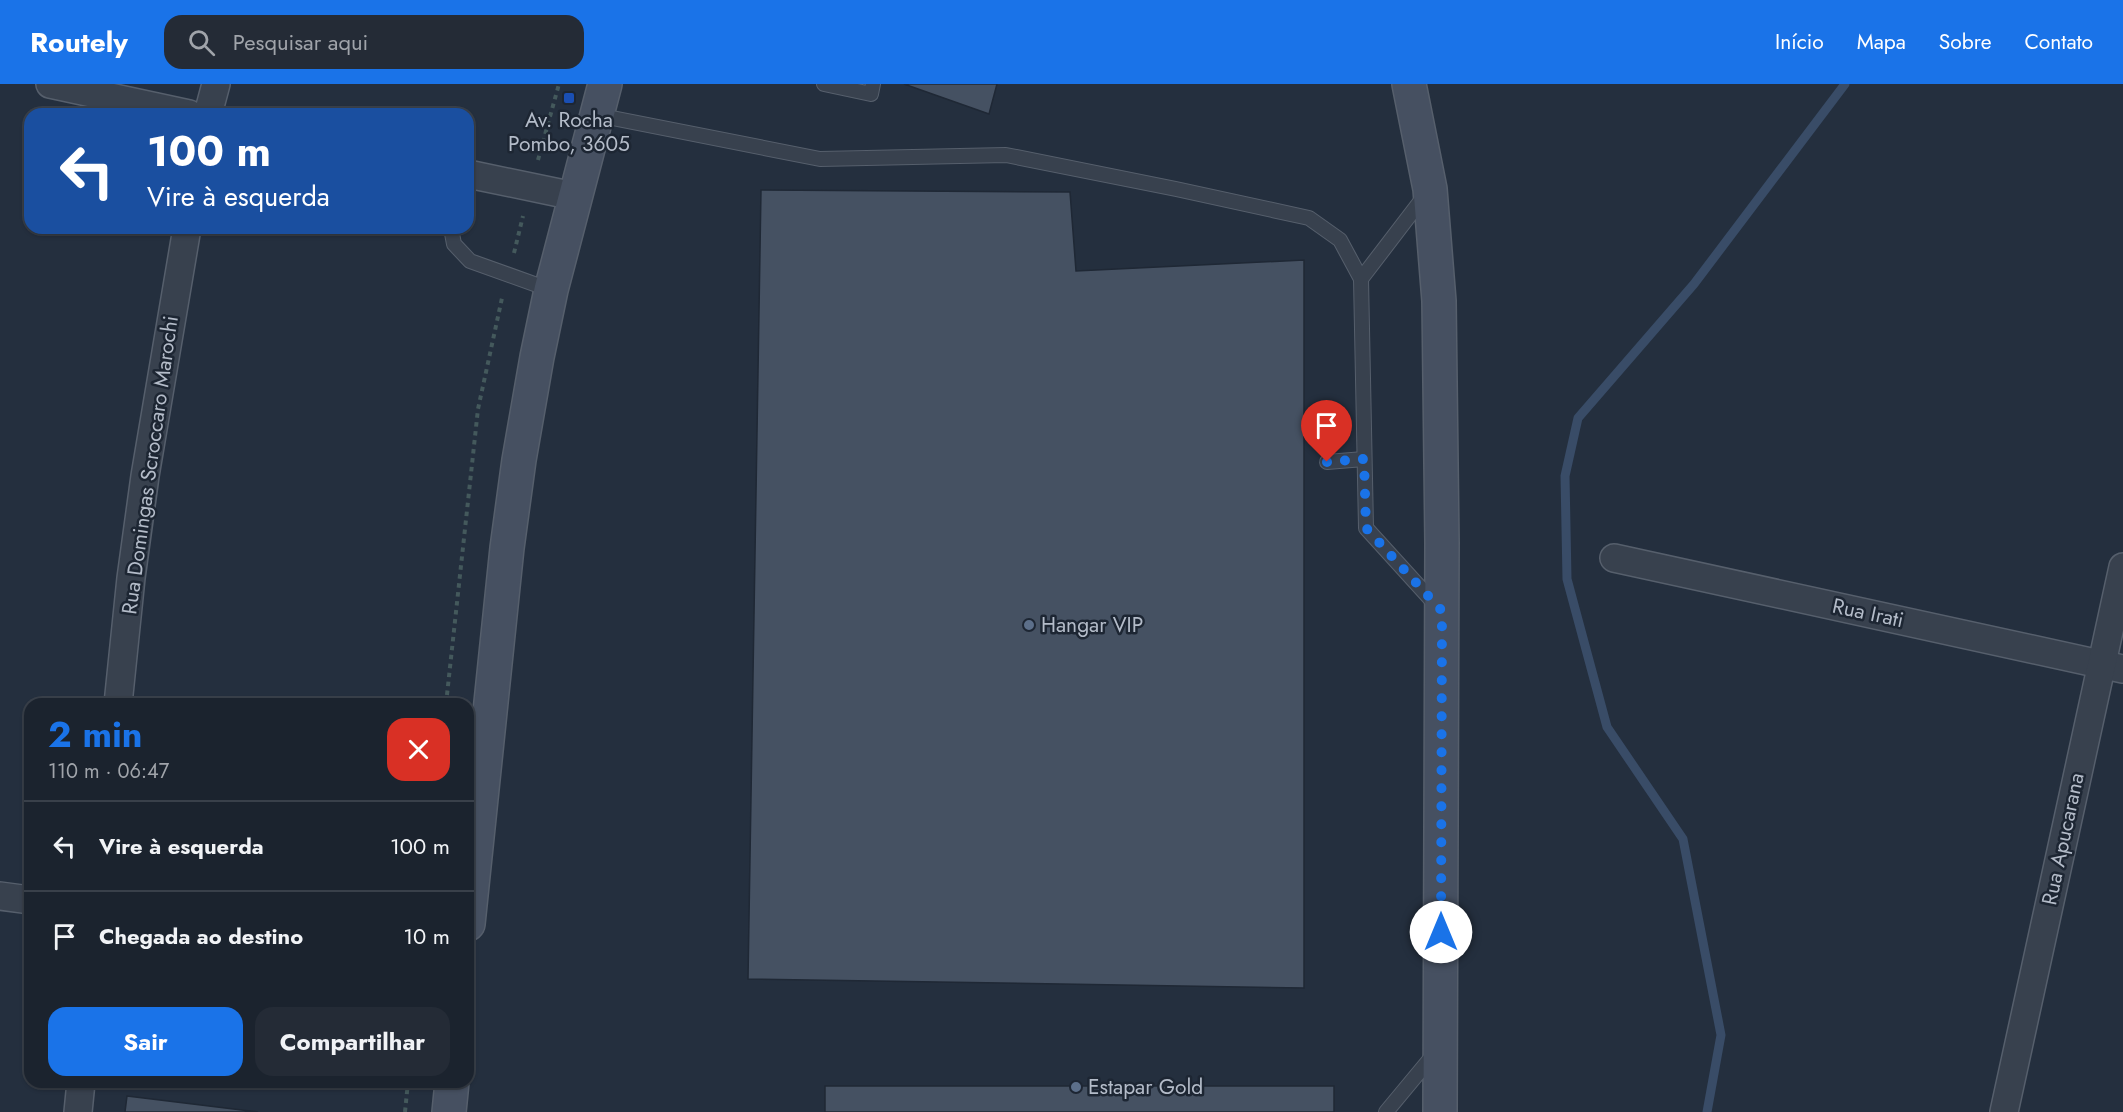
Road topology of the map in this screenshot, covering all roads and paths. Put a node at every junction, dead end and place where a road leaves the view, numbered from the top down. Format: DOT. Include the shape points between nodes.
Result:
graph roads {
  1 [pos="50,84"];
  2 [pos="216,84"];
  3 [pos="559,84"];
  4 [pos="824,84"];
  5 [pos="873,84"];
  6 [pos="1410,84"];
  7 [pos="601,99"];
  8 [pos="161,108"];
  9 [pos="210,108"];
  10 [pos="535,170"];
  11 [pos="474,175"];
  12 [pos="1430,189"];
  13 [pos="574,196"];
  14 [pos="524,214"];
  15 [pos="186,234"];
  16 [pos="452,234"];
  17 [pos="508,275"];
  18 [pos="1361,279"];
  19 [pos="551,290"];
  20 [pos="1364,459"];
  21 [pos="1327,462"];
  22 [pos="1614,558"];
  23 [pos="2123,567"];
  24 [pos="1442,611"];
  25 [pos="2112,666"];
  26 [pos="119,698"];
  27 [pos="447,698"];
  28 [pos="474,867"];
  29 [pos="0,896"];
  30 [pos="24,899"];
  31 [pos="1440,1046"];
  32 [pos="80,1088"];
  33 [pos="407,1088"];
  34 [pos="451,1088"];
  35 [pos="78,1112"];
  36 [pos="405,1112"];
  37 [pos="449,1112"];
  38 [pos="1386,1112"];
  39 [pos="1440,1112"];
  40 [pos="2004,1112"];
  1 -- 8 [label="street"];
  2 -- 9 [label="street"];
  3 -- 10 [label="path"];
  4 -- 5 [label="lane" via="871,94"];
  6 -- 12 [label="main road"];
  7 -- 13 [label="main road"];
  7 -- 18 [label="lane" via="820,159 1006,155 1309,218 1340,240"];
  11 -- 13 [label="street"];
  12 -- 18 [label="lane"];
  12 -- 24 [label="main road" via="1440,301"];
  13 -- 19 [label="main road"];
  14 -- 17 [label="path"];
  15 -- 26 [label="street, Rua Domingas Scroccaro Marochi" via="145,476"];
  16 -- 17 [label="lane" via="454,244 470,261"];
  17 -- 19 [label="lane"];
  17 -- 27 [label="path" via="478,409"];
  18 -- 20 [label="lane"];
  19 -- 28 [label="main road" via="532,380 510,526"];
  20 -- 21 [label="lane"];
  20 -- 24 [label="lane" via="1366,528"];
  22 -- 25 [label="street, Rua Irati"];
  23 -- 25 [label="street, Rua Apucarana"];
  24 -- 31 [label="main road"];
  25 -- 40 [label="street, Rua Apucarana"];
  29 -- 30 [label="street"];
  31 -- 38 [label="lane"];
  31 -- 39 [label="main road"];
  32 -- 35 [label="street"];
  33 -- 36 [label="path"];
  34 -- 37 [label="main road"];
}
